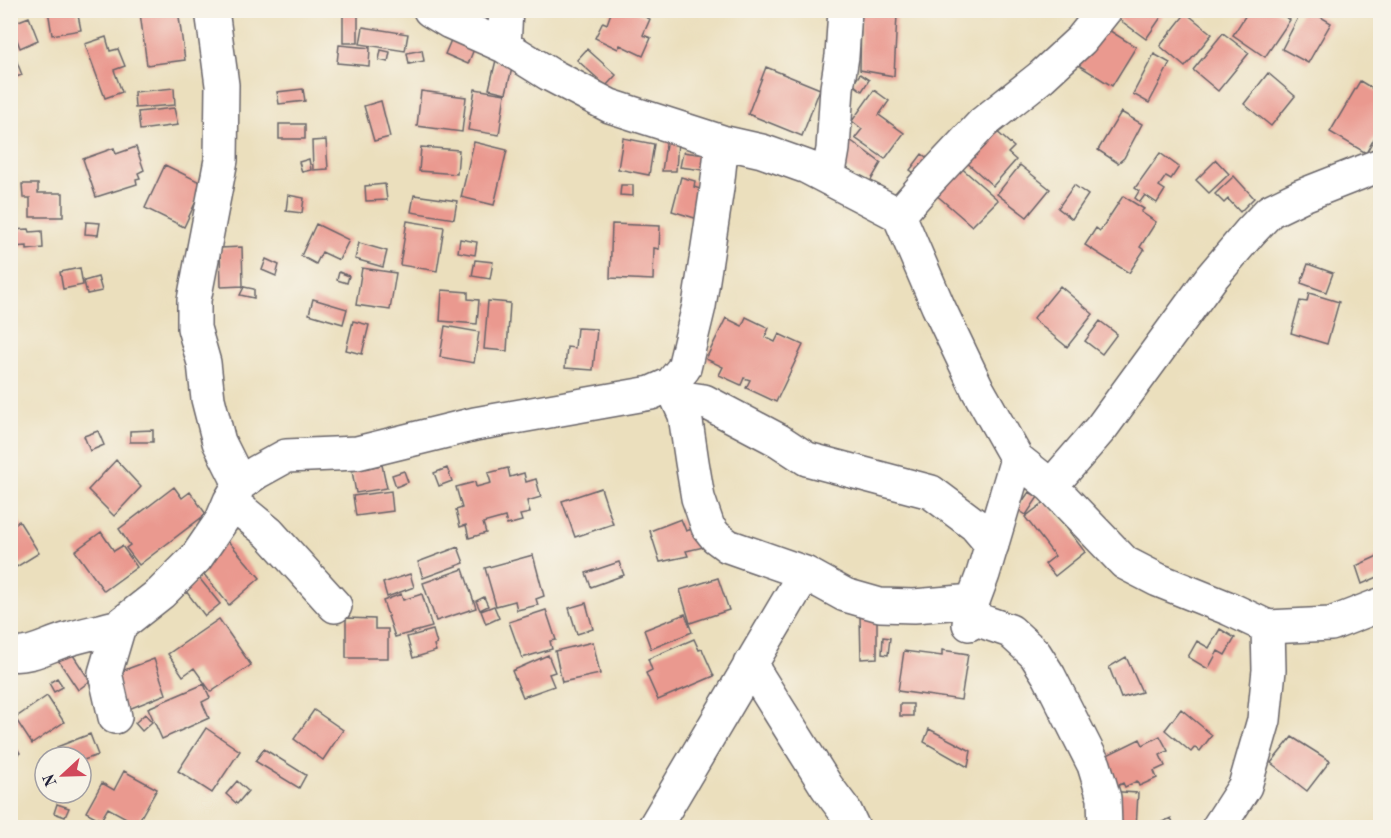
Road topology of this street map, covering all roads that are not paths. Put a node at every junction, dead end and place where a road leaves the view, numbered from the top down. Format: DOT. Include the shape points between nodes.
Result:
graph roads {
  1 [pos="212,10"];
  2 [pos="430,10"];
  3 [pos="506,10"];
  4 [pos="845,10"];
  5 [pos="1105,10"];
  6 [pos="504,46"];
  7 [pos="722,142"];
  8 [pos="1380,165"];
  9 [pos="828,178"];
  10 [pos="899,214"];
  11 [pos="674,390"];
  12 [pos="1017,459"];
  13 [pos="1051,486"];
  14 [pos="235,492"];
  15 [pos="992,545"];
  16 [pos="805,573"];
  17 [pos="1380,605"];
  18 [pos="335,606"];
  19 [pos="970,618"];
  20 [pos="119,626"];
  21 [pos="1268,627"];
  22 [pos="10,654"];
  23 [pos="750,664"];
  24 [pos="115,717"];
  25 [pos="654,828"];
  26 [pos="853,828"];
  27 [pos="1105,828"];
  28 [pos="1218,828"];
  1 -- 14 [label="street" via="222,85 221,160 194,300 194,328 204,363 208,399"];
  2 -- 6 [label="street"];
  3 -- 6 [label="street"];
  4 -- 9 [label="street"];
  5 -- 10 [label="street" via="1081,40 983,123"];
  6 -- 7 [label="street" via="610,106"];
  7 -- 9 [label="street" via="762,151"];
  7 -- 11 [label="street" via="699,306 684,368"];
  8 -- 13 [label="street" via="1270,211 1211,278 1102,428"];
  9 -- 10 [label="street"];
  10 -- 12 [label="street" via="978,390"];
  11 -- 14 [label="street" via="475,424 357,453 286,456 257,471"];
  11 -- 15 [label="street" via="704,401 807,459 931,492 975,525"];
  11 -- 16 [label="street" via="685,415 698,498 708,527 728,546"];
  12 -- 13 [label="street"];
  12 -- 15 [label="street"];
  13 -- 21 [label="street" via="1125,563"];
  14 -- 18 [label="street"];
  14 -- 20 [label="street" via="222,520 196,558 161,593"];
  15 -- 19 [label="street"];
  16 -- 19 [label="street" via="845,595 880,605 914,606"];
  16 -- 23 [label="street"];
  17 -- 21 [label="street" via="1331,624"];
  19 -- 27 [label="street" via="1010,631 1035,654 1094,765 1104,798"];
  20 -- 22 [label="street" via="40,650"];
  20 -- 24 [label="street" via="105,673"];
  21 -- 28 [label="street" via="1264,720 1245,786"];
  23 -- 25 [label="street"];
  23 -- 26 [label="street" via="827,788 846,811"];
}
